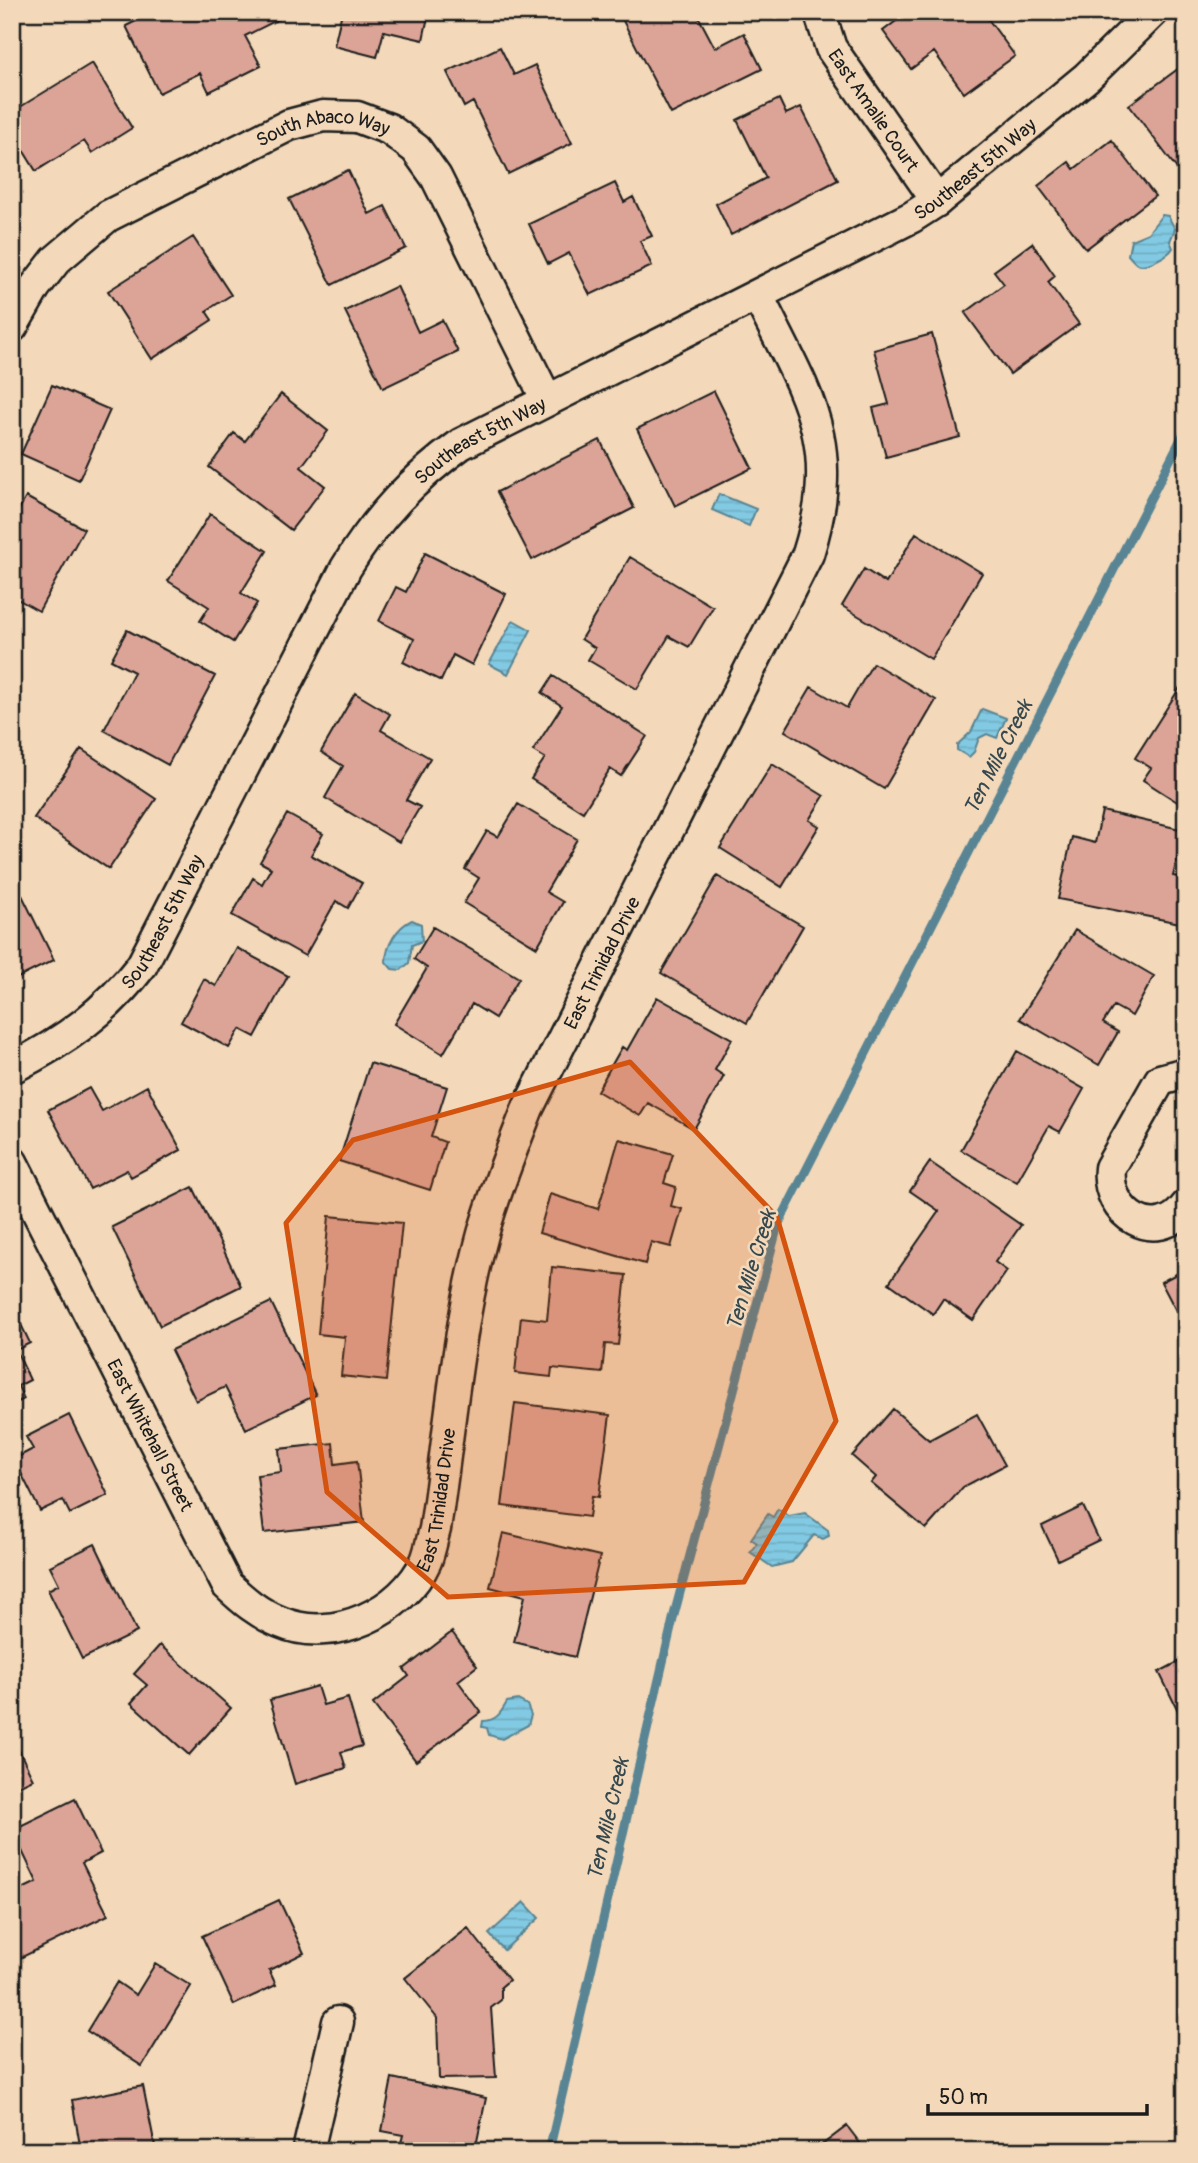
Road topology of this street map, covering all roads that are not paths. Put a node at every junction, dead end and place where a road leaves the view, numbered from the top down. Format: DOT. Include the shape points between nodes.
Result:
graph roads {
  1 [pos="1153,12"];
  2 [pos="819,14"];
  3 [pos="937,201"];
  4 [pos="758,296"];
  5 [pos="12,327"];
  6 [pos="547,400"];
  7 [pos="12,1068"];
  8 [pos="1186,1073"];
  9 [pos="12,1162"];
  10 [pos="1186,1206"];
  11 [pos="350,1625"];
  12 [pos="338,2022"];
  13 [pos="308,2151"];
  1 -- 3 [label="street, Southeast 5th Way" via="1087,77"];
  2 -- 3 [label="street, East Amalie Court" via="831,48"];
  3 -- 4 [label="street, Southeast 5th Way"];
  4 -- 6 [label="street, Southeast 5th Way"];
  4 -- 11 [label="street, East Trinidad Drive" via="816,419 823,452 819,521 808,554 528,1108 503,1171 469,1301 435,1529 426,1561 407,1590 381,1612"];
  5 -- 6 [label="street, South Abaco Way" via="56,260 108,216 289,125 323,116 357,117 389,129 416,149 436,177"];
  6 -- 7 [label="street, Southeast 5th Way" via="461,444 433,464 384,512 346,568 142,965 97,1016 70,1037"];
  8 -- 10 [label="street" via="1160,1080 1110,1168 1109,1183 1120,1209 1145,1223 1172,1218"];
  9 -- 11 [label="street, East Whitehall Street" via="227,1585 251,1608 282,1623 315,1630"];
  12 -- 13 [label="street"];
}
